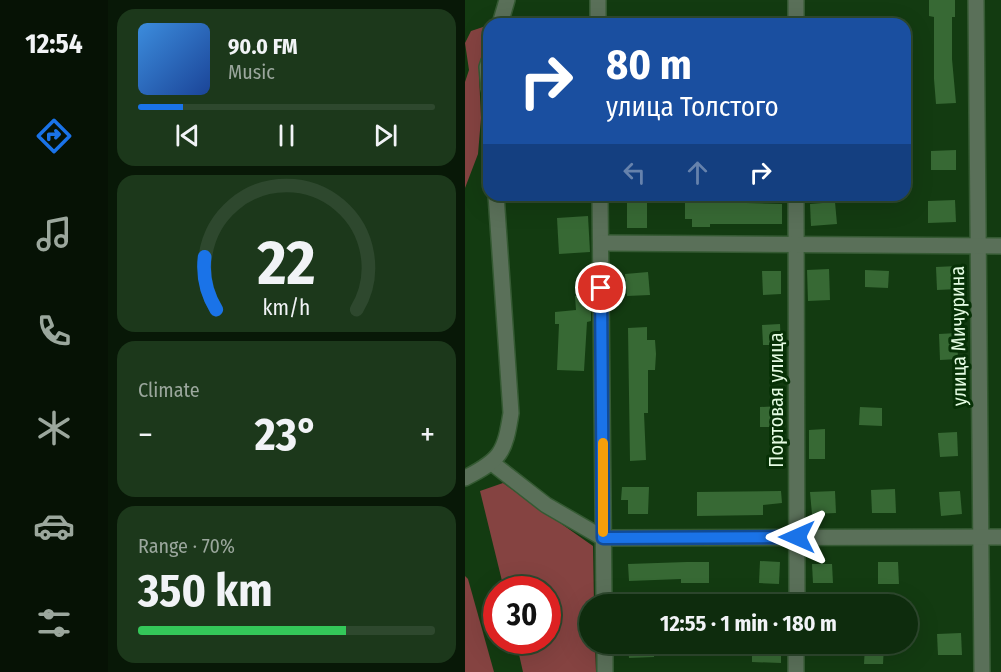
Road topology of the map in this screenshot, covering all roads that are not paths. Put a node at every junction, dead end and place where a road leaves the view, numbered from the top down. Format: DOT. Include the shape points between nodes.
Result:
graph roads {
  1 [pos="598,0"];
  2 [pos="796,0"];
  3 [pos="976,0"];
  4 [pos="507,1"];
  5 [pos="502,18"];
  6 [pos="598,18"];
  7 [pos="796,18"];
  8 [pos="496,201"];
  9 [pos="600,201"];
  10 [pos="797,201"];
  11 [pos="601,243"];
  12 [pos="797,245"];
  13 [pos="978,246"];
  14 [pos="1001,246"];
  15 [pos="492,464"];
  16 [pos="465,478"];
  17 [pos="797,537"];
  18 [pos="981,537"];
  19 [pos="1001,537"];
  20 [pos="603,538"];
  21 [pos="604,594"];
  22 [pos="797,594"];
  23 [pos="605,654"];
  24 [pos="796,654"];
  25 [pos="605,672"];
  26 [pos="796,672"];
  27 [pos="983,672"];
  1 -- 6 [label="street"];
  2 -- 7 [label="street"];
  3 -- 13 [label="street, улица Мичурина"];
  4 -- 5 [label="street"];
  8 -- 15 [label="street" via="511,413 507,440"];
  9 -- 11 [label="street"];
  10 -- 12 [label="street, Портовая улица"];
  11 -- 12 [label="street"];
  11 -- 20 [label="street"];
  12 -- 13 [label="street"];
  12 -- 17 [label="street, Портовая улица"];
  13 -- 14 [label="street"];
  13 -- 18 [label="street, улица Мичурина"];
  15 -- 16 [label="street"];
  15 -- 20 [label="street" via="546,505"];
  17 -- 18 [label="street"];
  17 -- 20 [label="street"];
  17 -- 22 [label="street, Портовая улица"];
  18 -- 19 [label="street"];
  18 -- 27 [label="street, улица Мичурина"];
  20 -- 21 [label="street"];
  23 -- 25 [label="street"];
  24 -- 26 [label="street"];
}
